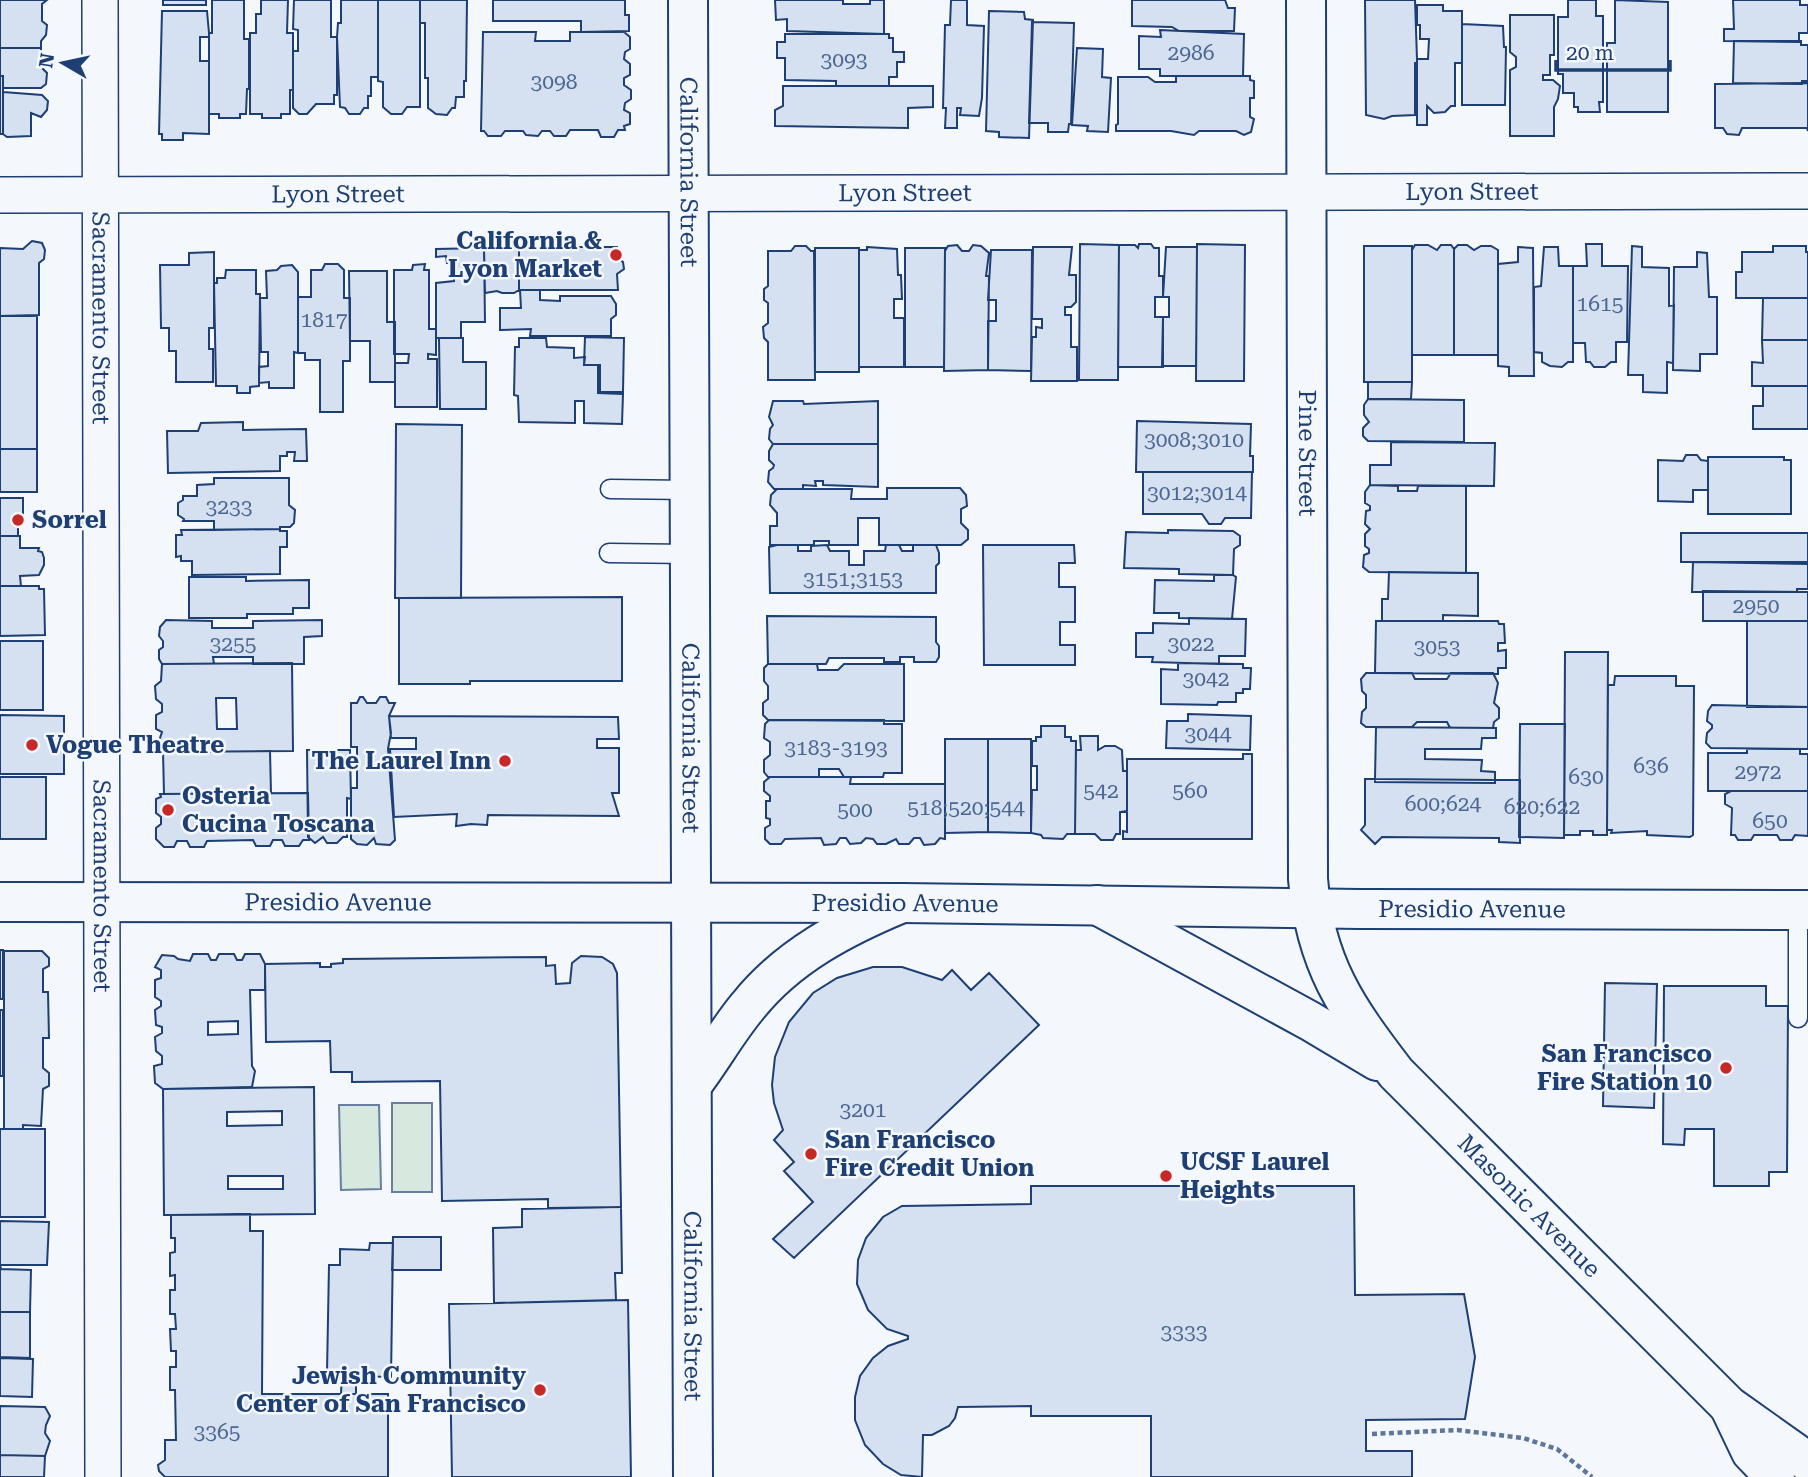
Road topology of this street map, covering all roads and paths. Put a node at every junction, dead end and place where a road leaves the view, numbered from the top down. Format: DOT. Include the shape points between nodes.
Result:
graph roads {
  1 [pos="100,0"];
  2 [pos="688,0"];
  3 [pos="1306,0"];
  4 [pos="1808,191"];
  5 [pos="1306,192"];
  6 [pos="0,195"];
  7 [pos="100,195"];
  8 [pos="688,195"];
  9 [pos="610,489"];
  10 [pos="690,490"];
  11 [pos="609,553"];
  12 [pos="690,554"];
  13 [pos="0,902"];
  14 [pos="101,902"];
  15 [pos="691,903"];
  16 [pos="902,903"];
  17 [pos="1097,905"];
  18 [pos="1310,908"];
  19 [pos="1803,910"];
  20 [pos="1798,1018"];
  21 [pos="1396,1073"];
  22 [pos="692,1084"];
  23 [pos="1729,1406"];
  24 [pos="1372,1434"];
  25 [pos="1808,1462"];
  26 [pos="103,1477"];
  27 [pos="693,1477"];
  28 [pos="1592,1477"];
  29 [pos="1775,1477"];
  1 -- 7 [label="street, Sacramento Street"];
  2 -- 8 [label="main road, California Street"];
  3 -- 5 [label="main road, Pine Street"];
  4 -- 5 [label="street, Lyon Street"];
  5 -- 8 [label="street, Lyon Street"];
  5 -- 18 [label="main road, Pine Street"];
  6 -- 7 [label="street, Lyon Street"];
  7 -- 8 [label="street, Lyon Street"];
  7 -- 14 [label="street, Sacramento Street"];
  8 -- 10 [label="main road, California Street"];
  9 -- 10 [label="lane"];
  10 -- 12 [label="main road, California Street"];
  11 -- 12 [label="lane"];
  12 -- 15 [label="main road, California Street"];
  13 -- 14 [label="main road, Presidio Avenue"];
  14 -- 15 [label="main road, Presidio Avenue"];
  14 -- 26 [label="street, Sacramento Street"];
  15 -- 16 [label="main road, Presidio Avenue"];
  15 -- 22 [label="main road, California Street"];
  16 -- 17 [label="main road, Presidio Avenue"];
  16 -- 22 [label="main road" via="839,932 796,959 747,1006"];
  17 -- 18 [label="main road, Presidio Avenue"];
  17 -- 21 [label="main road"];
  18 -- 19 [label="main road, Presidio Avenue"];
  18 -- 21 [label="main road, Masonic Avenue" via="1340,994"];
  19 -- 20 [label="lane"];
  21 -- 23 [label="main road, Masonic Avenue"];
  22 -- 27 [label="main road, California Street"];
  23 -- 25 [label="main road, Masonic Avenue"];
  23 -- 29 [label="main road" via="1751,1452"];
  24 -- 28 [label="path" via="1457,1430 1522,1438 1557,1449"];
}
